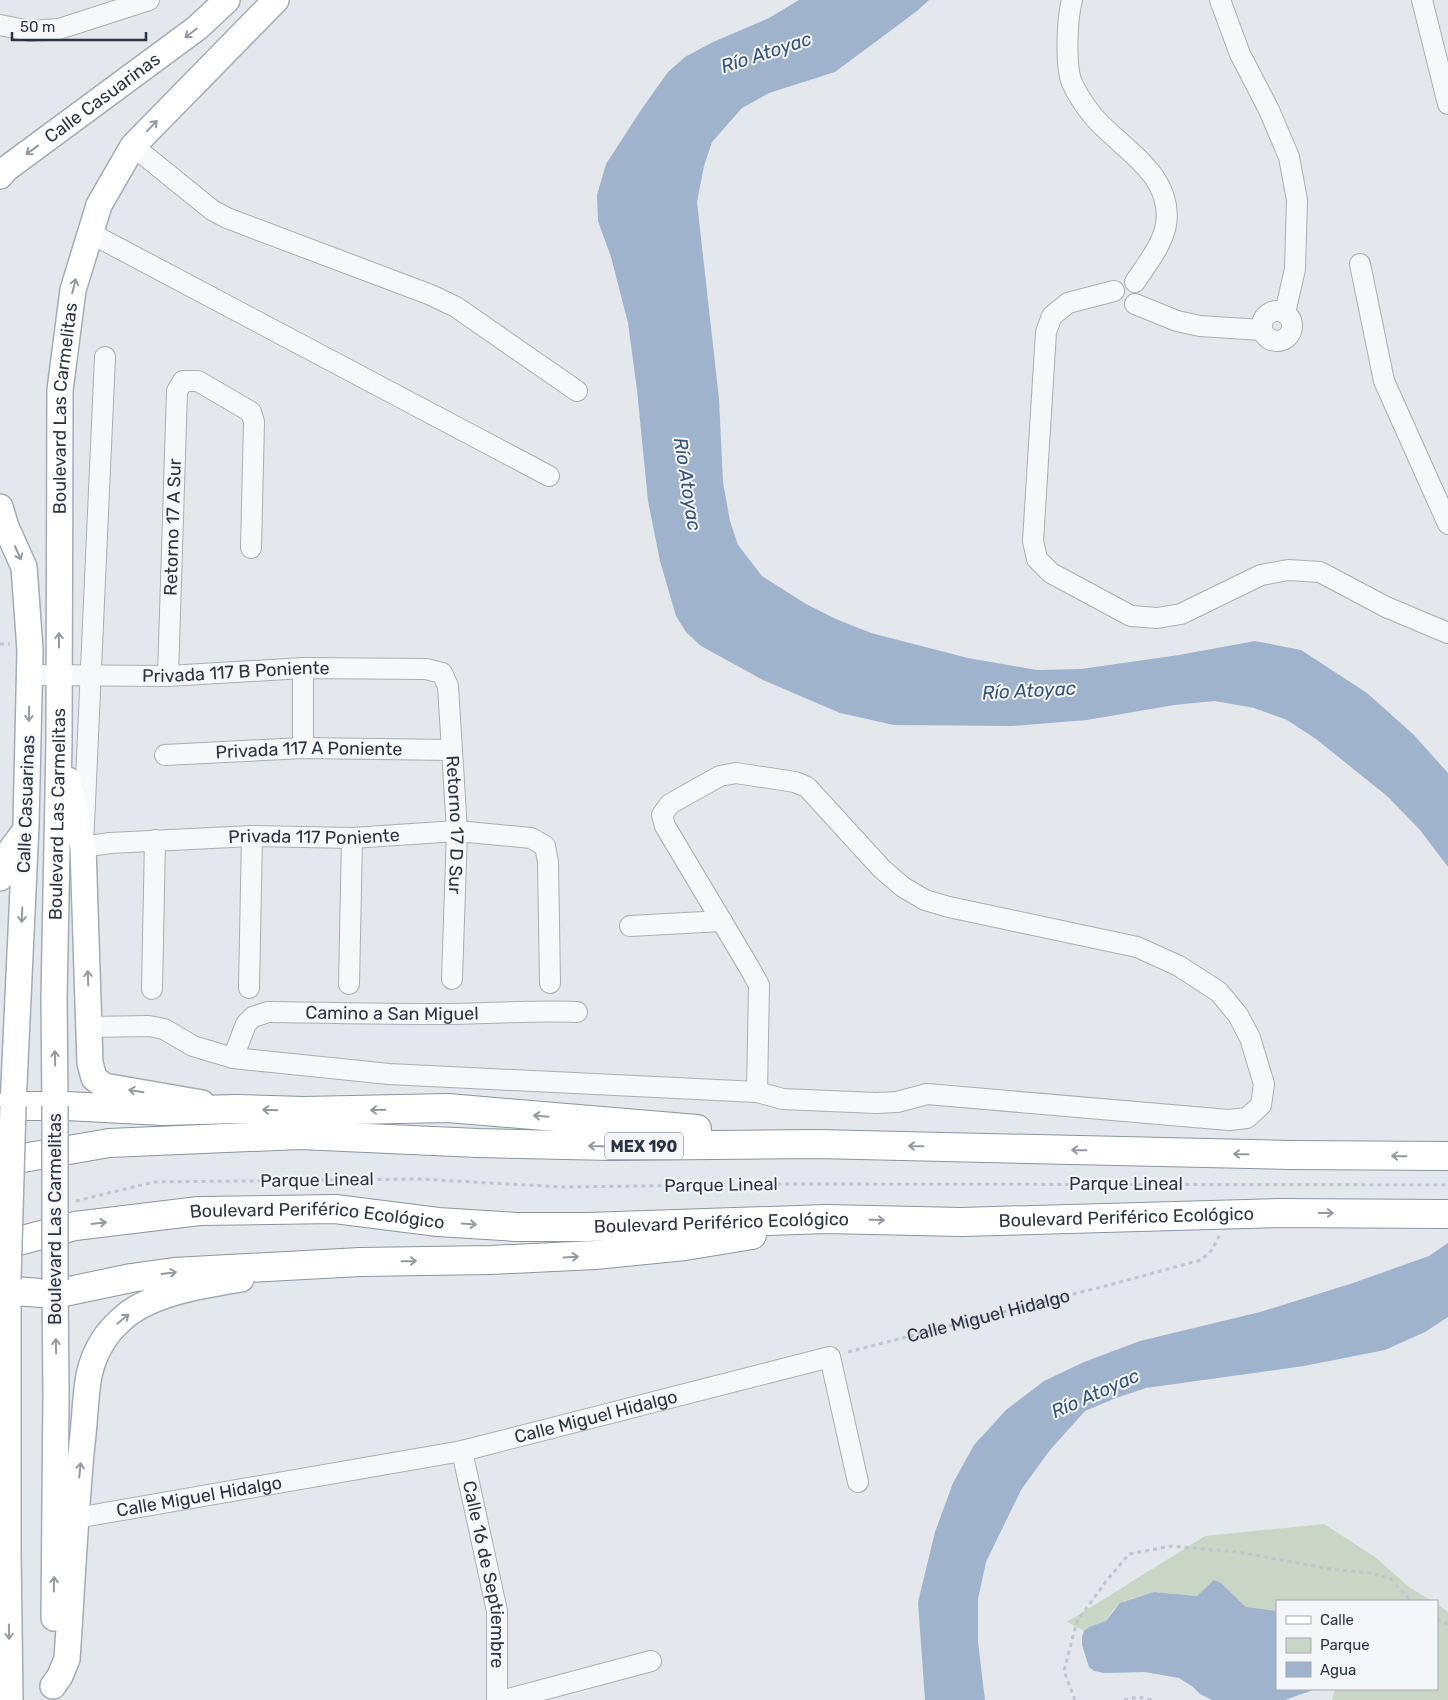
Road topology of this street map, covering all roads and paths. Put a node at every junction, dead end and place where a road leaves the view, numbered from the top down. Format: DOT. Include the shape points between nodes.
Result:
graph roads {
  1 [pos="149,0"];
  2 [pos="276,0"];
  3 [pos="1072,0"];
  4 [pos="1220,0"];
  5 [pos="1422,0"];
  6 [pos="225,2"];
  7 [pos="0,25"];
  8 [pos="233,45"];
  9 [pos="1448,104"];
  10 [pos="132,146"];
  11 [pos="2,171"];
  12 [pos="90,233"];
  13 [pos="1360,264"];
  14 [pos="1135,282"];
  15 [pos="1114,291"];
  16 [pos="1135,304"];
  17 [pos="105,357"];
  18 [pos="577,391"];
  19 [pos="549,476"];
  20 [pos="2,520"];
  21 [pos="1448,524"];
  22 [pos="251,548"];
  23 [pos="1448,634"];
  24 [pos="303,668"];
  25 [pos="442,673"];
  26 [pos="30,675"];
  27 [pos="58,676"];
  28 [pos="91,676"];
  29 [pos="168,676"];
  30 [pos="59,742"];
  31 [pos="303,748"];
  32 [pos="451,750"];
  33 [pos="165,755"];
  34 [pos="25,830"];
  35 [pos="457,831"];
  36 [pos="252,836"];
  37 [pos="352,838"];
  38 [pos="155,840"];
  39 [pos="83,847"];
  40 [pos="0,878"];
  41 [pos="722,922"];
  42 [pos="630,926"];
  43 [pos="452,978"];
  44 [pos="349,984"];
  45 [pos="550,984"];
  46 [pos="249,988"];
  47 [pos="152,989"];
  48 [pos="577,1012"];
  49 [pos="90,1027"];
  50 [pos="233,1058"];
  51 [pos="757,1092"];
  52 [pos="55,1106"];
  53 [pos="6,1107"];
  54 [pos="236,1109"];
  55 [pos="817,1144"];
  56 [pos="1448,1156"];
  57 [pos="0,1162"];
  58 [pos="1448,1185"];
  59 [pos="67,1204"];
  60 [pos="1448,1214"];
  61 [pos="1222,1215"];
  62 [pos="826,1219"];
  63 [pos="0,1246"];
  64 [pos="360,1262"];
  65 [pos="5,1286"];
  66 [pos="55,1287"];
  67 [pos="830,1357"];
  68 [pos="462,1451"];
  69 [pos="858,1482"];
  70 [pos="76,1518"];
  71 [pos="2,1549"];
  72 [pos="1409,1600"];
  73 [pos="651,1661"];
  74 [pos="53,1693"];
  75 [pos="10,1700"];
  76 [pos="497,1700"];
  77 [pos="505,1700"];
  78 [pos="1075,1700"];
  79 [pos="1124,1700"];
  80 [pos="1153,1700"];
  1 -- 7 [label="street" via="59,29 30,32"];
  2 -- 8 [label="main road, Boulevard Las Carmelitas"];
  3 -- 14 [label="street" via="1067,60 1072,82 1093,116 1152,172 1166,207 1166,225 1161,240"];
  4 -- 16 [label="street" via="1240,54 1289,157 1297,210 1295,270 1285,313 1268,313 1262,330 1200,326 1176,321"];
  5 -- 9 [label="street"];
  6 -- 8 [label="main road" via="242,16 242,26"];
  6 -- 11 [label="main road, Calle Casuarinas, one-way" via="197,28"];
  10 -- 8 [label="main road, Boulevard Las Carmelitas, one-way"];
  10 -- 12 [label="main road, Boulevard Las Carmelitas" via="99,205"];
  10 -- 18 [label="street" via="226,218 456,307"];
  12 -- 19 [label="street"];
  27 -- 12 [label="main road, Boulevard Las Carmelitas, one-way" via="60,390 72,290"];
  13 -- 21 [label="street" via="1384,382"];
  14 -- 15 [label="street" via="1118,283"];
  14 -- 16 [label="street" via="1140,289 1140,297"];
  15 -- 16 [label="street" via="1116,301 1125,307"];
  15 -- 23 [label="street" via="1068,303 1052,316 1046,332 1033,541 1037,559 1050,573 1131,616 1157,618 1181,614 1261,575 1288,570 1320,572 1386,607"];
  17 -- 28 [label="street"];
  20 -- 26 [label="main road, Calle Casuarinas, one-way" via="24,567"];
  22 -- 29 [label="street, Retorno 17 A Sur" via="254,422 250,412 198,381 183,381 177,391"];
  24 -- 25 [label="street, Privada 117 B Poniente" via="426,669"];
  24 -- 29 [label="street, Privada 117 B Poniente"];
  24 -- 31 [label="street"];
  25 -- 32 [label="street, Retorno 17 D Sur" via="448,686"];
  26 -- 27 [label="street, Privada 117 B Poniente"];
  26 -- 34 [label="main road, Calle Casuarinas, one-way"];
  27 -- 28 [label="street, Privada 117 B Poniente"];
  27 -- 30 [label="main road, Boulevard Las Carmelitas"];
  28 -- 29 [label="street, Privada 117 B Poniente"];
  28 -- 39 [label="street"];
  30 -- 39 [label="main road"];
  52 -- 30 [label="main road, Boulevard Las Carmelitas, one-way"];
  31 -- 32 [label="street, Privada 117 A Poniente"];
  31 -- 33 [label="street, Privada 117 A Poniente"];
  32 -- 35 [label="street, Retorno 17 D Sur"];
  34 -- 40 [label="main road" via="7,854"];
  34 -- 53 [label="main road, Calle Casuarinas, one-way"];
  35 -- 37 [label="street, Privada 117 Poniente"];
  35 -- 43 [label="street, Retorno 17 D Sur"];
  35 -- 45 [label="street, Privada 117 Poniente" via="531,838 544,846 548,862"];
  36 -- 37 [label="street, Privada 117 Poniente"];
  36 -- 38 [label="street, Privada 117 Poniente"];
  36 -- 46 [label="street"];
  37 -- 44 [label="street"];
  38 -- 39 [label="street, Privada 117 Poniente"];
  38 -- 47 [label="street"];
  49 -- 39 [label="main road, one-way"];
  41 -- 42 [label="street"];
  41 -- 51 [label="street" via="759,985"];
  41 -- 51 [label="street" via="665,826 662,815 670,804 720,776 736,774 795,782 807,786 882,870 925,900 1137,947 1179,966 1219,992 1238,1015 1250,1038 1264,1084 1261,1105 1247,1118 1229,1120 927,1094 897,1102 876,1103 783,1099"];
  48 -- 50 [label="street, Camino a San Miguel" via="268,1012 253,1017 246,1024"];
  49 -- 50 [label="street" via="164,1028 193,1046"];
  54 -- 49 [label="main road, one-way" via="104,1086 94,1078 90,1063"];
  50 -- 51 [label="street" via="389,1074"];
  52 -- 53 [label="highway"];
  52 -- 54 [label="highway" via="163,1111"];
  52 -- 66 [label="main road, Boulevard Las Carmelitas, bridge"];
  53 -- 65 [label="main road, bridge"];
  55 -- 54 [label="highway, one-way" via="733,1132 448,1108"];
  56 -- 55 [label="highway, MEX 190, one-way"];
  55 -- 57 [label="highway, MEX 190, one-way" via="612,1146 300,1135 109,1143"];
  58 -- 59 [label="path, Parque Lineal" via="563,1187 419,1179 154,1182"];
  61 -- 60 [label="highway, Boulevard Periférico Ecológico, one-way"];
  62 -- 61 [label="highway, Boulevard Periférico Ecológico, one-way" via="961,1222"];
  61 -- 67 [label="path, Calle Miguel Hidalgo" via="1219,1239 1201,1260"];
  63 -- 62 [label="highway, Boulevard Periférico Ecológico, one-way" via="75,1226 199,1211 335,1209 438,1222 517,1227"];
  64 -- 62 [label="highway, one-way" via="595,1256 724,1241"];
  66 -- 64 [label="highway, one-way" via="174,1272"];
  70 -- 64 [label="main road, one-way" via="90,1372 101,1344 122,1318 167,1295 202,1285"];
  65 -- 66 [label="highway"];
  65 -- 71 [label="main road"];
  74 -- 66 [label="main road, Boulevard Las Carmelitas, one-way"];
  67 -- 68 [label="street, Calle Miguel Hidalgo"];
  67 -- 69 [label="street"];
  68 -- 70 [label="street, Calle Miguel Hidalgo"];
  68 -- 76 [label="street, Calle 16 de Septiembre" via="497,1611"];
  70 -- 74 [label="main road" via="67,1659"];
  71 -- 75 [label="main road, one-way"];
  72 -- 78 [label="path" via="1390,1579 1371,1573 1238,1552 1172,1546 1129,1554 1077,1620 1064,1671"];
  73 -- 77 [label="street"];
  79 -- 80 [label="path" via="1138,1696"];
}
